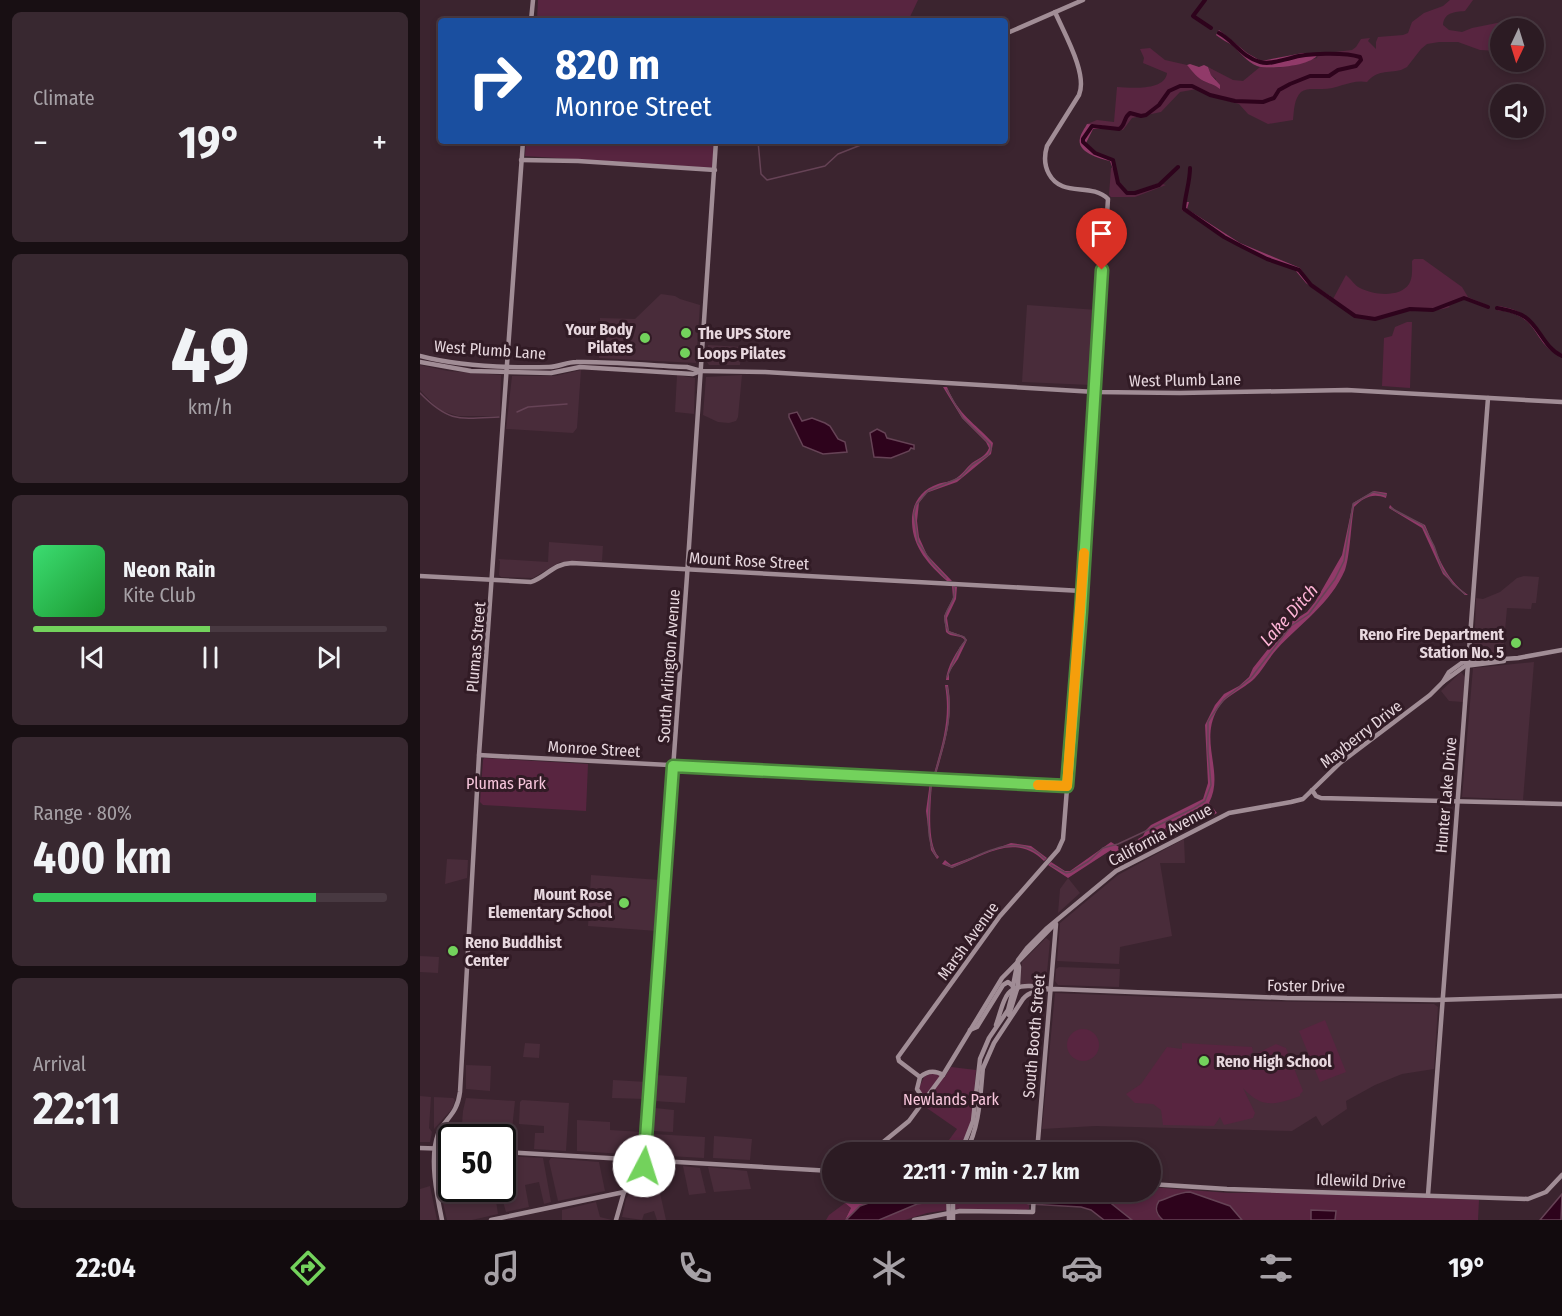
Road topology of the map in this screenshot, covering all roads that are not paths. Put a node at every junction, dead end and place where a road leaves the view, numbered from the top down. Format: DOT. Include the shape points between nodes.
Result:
graph roads {
  1 [pos="533,0"];
  2 [pos="1083,0"];
  3 [pos="1054,12"];
  4 [pos="531,18"];
  5 [pos="1008,32"];
  6 [pos="523,144"];
  7 [pos="716,144"];
  8 [pos="522,153"];
  9 [pos="521,160"];
  10 [pos="543,160"];
  11 [pos="715,170"];
  12 [pos="420,356"];
  13 [pos="420,362"];
  14 [pos="507,365"];
  15 [pos="701,371"];
  16 [pos="506,372"];
  17 [pos="1095,392"];
  18 [pos="1488,398"];
  19 [pos="1562,402"];
  20 [pos="688,570"];
  21 [pos="420,576"];
  22 [pos="493,580"];
  23 [pos="1082,591"];
  24 [pos="1562,650"];
  25 [pos="1469,663"];
  26 [pos="1455,672"];
  27 [pos="1468,677"];
  28 [pos="1443,682"];
  29 [pos="479,754"];
  30 [pos="673,766"];
  31 [pos="1067,786"];
  32 [pos="1312,790"];
  33 [pos="1458,801"];
  34 [pos="1291,802"];
  35 [pos="1562,804"];
  36 [pos="1056,922"];
  37 [pos="1044,935"];
  38 [pos="1054,942"];
  39 [pos="1017,963"];
  40 [pos="1015,987"];
  41 [pos="1050,989"];
  42 [pos="1562,996"];
  43 [pos="1442,999"];
  44 [pos="970,1030"];
  45 [pos="989,1038"];
  46 [pos="983,1068"];
  47 [pos="943,1075"];
  48 [pos="920,1077"];
  49 [pos="924,1100"];
  50 [pos="884,1142"];
  51 [pos="967,1142"];
  52 [pos="970,1142"];
  53 [pos="1038,1142"];
  54 [pos="420,1148"];
  55 [pos="436,1148"];
  56 [pos="516,1153"];
  57 [pos="645,1160"];
  58 [pos="651,1161"];
  59 [pos="670,1162"];
  60 [pos="822,1170"];
  61 [pos="656,1171"];
  62 [pos="1562,1175"];
  63 [pos="637,1180"];
  64 [pos="1161,1185"];
  65 [pos="624,1192"];
  66 [pos="1428,1195"];
  67 [pos="952,1202"];
  68 [pos="1034,1202"];
  69 [pos="956,1212"];
  70 [pos="442,1220"];
  71 [pos="491,1220"];
  72 [pos="616,1220"];
  73 [pos="914,1220"];
  74 [pos="953,1220"];
  1 -- 4 [label="street"];
  2 -- 3 [label="street"];
  3 -- 5 [label="street"];
  3 -- 17 [label="street" via="1082,82 1079,95 1049,141 1044,161 1054,181 1062,186 1097,192 1108,199"];
  6 -- 8 [label="street, Plumas Street"];
  7 -- 11 [label="street, South Arlington Avenue"];
  8 -- 9 [label="street, Plumas Street"];
  8 -- 10 [label="street"];
  9 -- 10 [label="street"];
  9 -- 14 [label="street, Plumas Street"];
  10 -- 11 [label="street"];
  11 -- 15 [label="street, South Arlington Avenue"];
  12 -- 14 [label="street, West Plumb Lane"];
  13 -- 16 [label="street, West Plumb Lane" via="449,369"];
  14 -- 15 [label="street, West Plumb Lane" via="549,367 585,362"];
  14 -- 16 [label="street, Plumas Street"];
  15 -- 16 [label="street, West Plumb Lane" via="693,374 580,367 551,373"];
  15 -- 17 [label="street, West Plumb Lane"];
  15 -- 20 [label="street, South Arlington Avenue"];
  16 -- 22 [label="street, Plumas Street"];
  17 -- 18 [label="street, West Plumb Lane" via="1347,390"];
  17 -- 23 [label="street"];
  18 -- 19 [label="street, West Plumb Lane"];
  18 -- 25 [label="street, Hunter Lake Drive"];
  20 -- 22 [label="street, Mount Rose Street" via="568,563 534,581"];
  20 -- 23 [label="street, Mount Rose Street"];
  20 -- 30 [label="street, South Arlington Avenue"];
  21 -- 22 [label="street, Mount Rose Street"];
  22 -- 29 [label="street, Plumas Street"];
  23 -- 31 [label="street"];
  24 -- 25 [label="street, Mayberry Drive"];
  25 -- 26 [label="street, Mayberry Drive"];
  25 -- 27 [label="street, Hunter Lake Drive"];
  25 -- 28 [label="street, Mayberry Drive" via="1454,668"];
  26 -- 27 [label="street" via="1464,672"];
  26 -- 28 [label="street, Mayberry Drive"];
  27 -- 33 [label="street, Hunter Lake Drive"];
  28 -- 32 [label="street, Mayberry Drive"];
  29 -- 30 [label="street, Monroe Street"];
  29 -- 55 [label="street, Plumas Street" via="460,1092 456,1109 439,1133"];
  30 -- 31 [label="street, Monroe Street"];
  30 -- 57 [label="street, South Arlington Avenue"];
  31 -- 48 [label="street, Marsh Avenue" via="1063,840 1058,850 1000,916 898,1057"];
  32 -- 33 [label="street" via="1321,798"];
  32 -- 34 [label="street, Mayberry Drive" via="1303,799"];
  33 -- 35 [label="street"];
  33 -- 43 [label="street, Hunter Lake Drive"];
  34 -- 36 [label="street, California Avenue" via="1234,811 1216,819 1116,872"];
  36 -- 37 [label="street, California Avenue"];
  36 -- 38 [label="street, South Booth Street"];
  36 -- 39 [label="street, California Avenue" via="1027,948"];
  37 -- 38 [label="street"];
  37 -- 39 [label="street, California Avenue"];
  38 -- 41 [label="street, South Booth Street"];
  39 -- 40 [label="street"];
  39 -- 44 [label="street, California Avenue" via="1009,969"];
  40 -- 44 [label="street" via="1008,982 1003,985 977,1027"];
  40 -- 45 [label="street" via="1007,1012"];
  40 -- 46 [label="street" via="1013,1007 990,1045"];
  41 -- 43 [label="street, Foster Drive" via="1279,998"];
  41 -- 45 [label="street, Foster Drive" via="1019,986 1010,990"];
  41 -- 46 [label="street" via="1025,996 994,1043"];
  41 -- 53 [label="street, South Booth Street"];
  42 -- 43 [label="street, Foster Drive"];
  43 -- 66 [label="street, Hunter Lake Drive"];
  44 -- 47 [label="street, California Avenue"];
  45 -- 51 [label="street" via="979,1064"];
  46 -- 52 [label="street" via="979,1117"];
  47 -- 48 [label="street" via="929,1072"];
  47 -- 49 [label="street, California Avenue"];
  48 -- 49 [label="street" via="917,1089"];
  49 -- 50 [label="street, California Avenue" via="905,1125"];
  54 -- 55 [label="street"];
  55 -- 70 [label="street, Plumas Street" via="434,1180"];
  56 -- 57 [label="street"];
  57 -- 58 [label="street"];
  57 -- 63 [label="street, South Arlington Avenue"];
  58 -- 59 [label="street"];
  58 -- 61 [label="street"];
  59 -- 60 [label="street"];
  59 -- 61 [label="street"];
  61 -- 63 [label="street"];
  62 -- 66 [label="street, Idlewild Drive" via="1546,1192 1533,1198"];
  63 -- 65 [label="street, South Arlington Avenue"];
  64 -- 66 [label="street, Idlewild Drive"];
  65 -- 71 [label="street"];
  65 -- 72 [label="street"];
  67 -- 74 [label="street, bridge"];
  68 -- 69 [label="street" via="1033,1211"];
  69 -- 73 [label="street"];
  69 -- 74 [label="street"];
}
